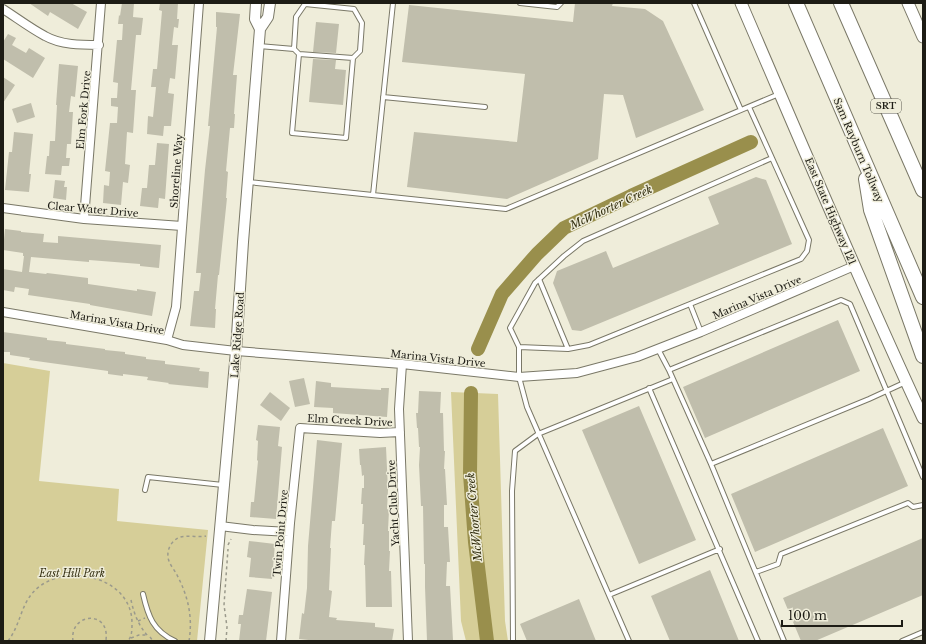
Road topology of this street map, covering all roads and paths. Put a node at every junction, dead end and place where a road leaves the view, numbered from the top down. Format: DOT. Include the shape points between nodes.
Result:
graph roads {
  1 [pos="101,3"];
  2 [pos="199,3"];
  3 [pos="256,3"];
  4 [pos="270,3"];
  5 [pos="354,3"];
  6 [pos="393,3"];
  7 [pos="520,3"];
  8 [pos="561,3"];
  9 [pos="694,3"];
  10 [pos="741,3"];
  11 [pos="796,3"];
  12 [pos="841,3"];
  13 [pos="908,3"];
  14 [pos="3,9"];
  15 [pos="354,9"];
  16 [pos="260,29"];
  17 [pos="923,37"];
  18 [pos="99,45"];
  19 [pos="259,46"];
  20 [pos="294,49"];
  21 [pos="299,54"];
  22 [pos="353,58"];
  23 [pos="780,94"];
  24 [pos="383,97"];
  25 [pos="485,107"];
  26 [pos="749,107"];
  27 [pos="741,110"];
  28 [pos="862,157"];
  29 [pos="772,158"];
  30 [pos="248,182"];
  31 [pos="923,190"];
  32 [pos="373,195"];
  33 [pos="3,208"];
  34 [pos="84,219"];
  35 [pos="182,226"];
  36 [pos="854,266"];
  37 [pos="539,279"];
  38 [pos="923,297"];
  39 [pos="690,304"];
  40 [pos="3,312"];
  41 [pos="701,332"];
  42 [pos="167,340"];
  43 [pos="519,347"];
  44 [pos="568,349"];
  45 [pos="658,349"];
  46 [pos="236,351"];
  47 [pos="923,356"];
  48 [pos="402,364"];
  49 [pos="669,370"];
  50 [pos="519,377"];
  51 [pos="673,379"];
  52 [pos="906,381"];
  53 [pos="649,388"];
  54 [pos="887,390"];
  55 [pos="923,418"];
  56 [pos="300,428"];
  57 [pos="400,432"];
  58 [pos="538,434"];
  59 [pos="711,464"];
  60 [pos="923,477"];
  61 [pos="224,485"];
  62 [pos="145,490"];
  63 [pos="923,505"];
  64 [pos="220,526"];
  65 [pos="289,532"];
  66 [pos="206,536"];
  67 [pos="231,539"];
  68 [pos="720,549"];
  69 [pos="756,572"];
  70 [pos="143,594"];
  71 [pos="609,595"];
  72 [pos="131,600"];
  73 [pos="923,632"];
  74 [pos="149,637"];
  75 [pos="131,638"];
  76 [pos="106,640"];
  77 [pos="8,641"];
  78 [pos="73,641"];
  79 [pos="128,641"];
  80 [pos="153,641"];
  81 [pos="175,641"];
  82 [pos="189,641"];
  83 [pos="210,641"];
  84 [pos="226,641"];
  85 [pos="280,641"];
  86 [pos="408,641"];
  87 [pos="513,641"];
  88 [pos="629,641"];
  89 [pos="758,641"];
  90 [pos="784,641"];
  91 [pos="902,641"];
  1 -- 18 [label="street, Elm Fork Drive"];
  2 -- 35 [label="street, Shoreline Way"];
  3 -- 16 [label="street, Lake Ridge Road" via="255,19"];
  4 -- 16 [label="street, Lake Ridge Road" via="268,17"];
  5 -- 15 [label="lane"];
  6 -- 24 [label="lane"];
  7 -- 8 [label="lane" via="557,7"];
  9 -- 27 [label="lane"];
  10 -- 23 [label="main road, East State Highway 121"];
  11 -- 28 [label="highway, Sam Rayburn Tollway"];
  12 -- 31 [label="highway, SRT"];
  13 -- 17 [label="main road"];
  14 -- 18 [label="street" via="45,36 61,42"];
  15 -- 20 [label="lane" via="305,4 296,17"];
  15 -- 22 [label="lane" via="362,23 360,51"];
  16 -- 19 [label="street, Lake Ridge Road"];
  18 -- 34 [label="street, Elm Fork Drive"];
  19 -- 20 [label="lane"];
  19 -- 30 [label="street, Lake Ridge Road"];
  20 -- 21 [label="lane"];
  21 -- 22 [label="lane"];
  21 -- 22 [label="lane" via="292,133 346,138"];
  23 -- 26 [label="lane"];
  23 -- 36 [label="main road, East State Highway 121"];
  24 -- 25 [label="lane"];
  24 -- 32 [label="lane"];
  26 -- 27 [label="lane"];
  26 -- 29 [label="lane"];
  27 -- 32 [label="lane" via="506,209"];
  28 -- 38 [label="highway, Sam Rayburn Tollway"];
  28 -- 47 [label="highway" via="871,210"];
  29 -- 37 [label="lane" via="583,241"];
  29 -- 39 [label="lane" via="809,240 807,251 801,259"];
  30 -- 32 [label="lane"];
  30 -- 46 [label="street, Lake Ridge Road"];
  33 -- 34 [label="street, Clear Water Drive"];
  34 -- 35 [label="street, Clear Water Drive"];
  35 -- 42 [label="street, Shoreline Way" via="176,307"];
  36 -- 41 [label="street, Marina Vista Drive"];
  36 -- 52 [label="main road, East State Highway 121"];
  37 -- 43 [label="lane" via="510,328"];
  37 -- 44 [label="lane"];
  39 -- 41 [label="lane"];
  39 -- 44 [label="lane" via="589,345"];
  40 -- 42 [label="street, Marina Vista Drive"];
  41 -- 45 [label="street, Marina Vista Drive"];
  42 -- 46 [label="street, Marina Vista Drive" via="183,345"];
  43 -- 44 [label="lane"];
  43 -- 50 [label="lane"];
  45 -- 49 [label="lane"];
  45 -- 50 [label="street, Marina Vista Drive" via="577,373"];
  46 -- 48 [label="street, Marina Vista Drive"];
  46 -- 61 [label="street, Lake Ridge Road"];
  48 -- 50 [label="street, Marina Vista Drive"];
  48 -- 57 [label="street, Yacht Club Drive" via="398,409"];
  49 -- 51 [label="lane"];
  49 -- 54 [label="lane" via="841,300 850,304"];
  50 -- 58 [label="lane" via="526,407"];
  51 -- 53 [label="lane"];
  51 -- 59 [label="lane"];
  52 -- 54 [label="lane"];
  52 -- 55 [label="main road, East State Highway 121"];
  53 -- 58 [label="lane"];
  53 -- 68 [label="lane"];
  54 -- 59 [label="lane"];
  54 -- 60 [label="lane"];
  56 -- 57 [label="street, Elm Creek Drive" via="380,434"];
  56 -- 65 [label="street, Twin Point Drive"];
  57 -- 86 [label="street, Yacht Club Drive"];
  58 -- 71 [label="lane"];
  58 -- 87 [label="lane" via="515,450 512,491"];
  59 -- 69 [label="lane"];
  61 -- 62 [label="lane" via="148,476"];
  61 -- 64 [label="street, Lake Ridge Road"];
  63 -- 69 [label="lane" via="913,507 908,503 900,506 781,554 778,564"];
  64 -- 65 [label="street"];
  64 -- 83 [label="street, Lake Ridge Road"];
  65 -- 85 [label="street, Twin Point Drive"];
  66 -- 82 [label="path" via="180,536 171,544 168,554 168,560 184,588 188,602 191,627"];
  67 -- 84 [label="path" via="228,544 224,605"];
  68 -- 71 [label="lane"];
  68 -- 89 [label="lane"];
  69 -- 90 [label="lane"];
  70 -- 81 [label="lane" via="151,620 158,630"];
  71 -- 88 [label="lane"];
  72 -- 74 [label="path" via="138,621"];
  73 -- 91 [label="lane"];
  74 -- 75 [label="path" via="145,635"];
  74 -- 80 [label="path"];
  75 -- 77 [label="path" via="131,612 122,596 101,580 76,575 60,576 39,587 24,604 17,626"];
  75 -- 79 [label="path"];
  76 -- 78 [label="path" via="105,627 100,621 90,618 82,620 77,626"];
}
